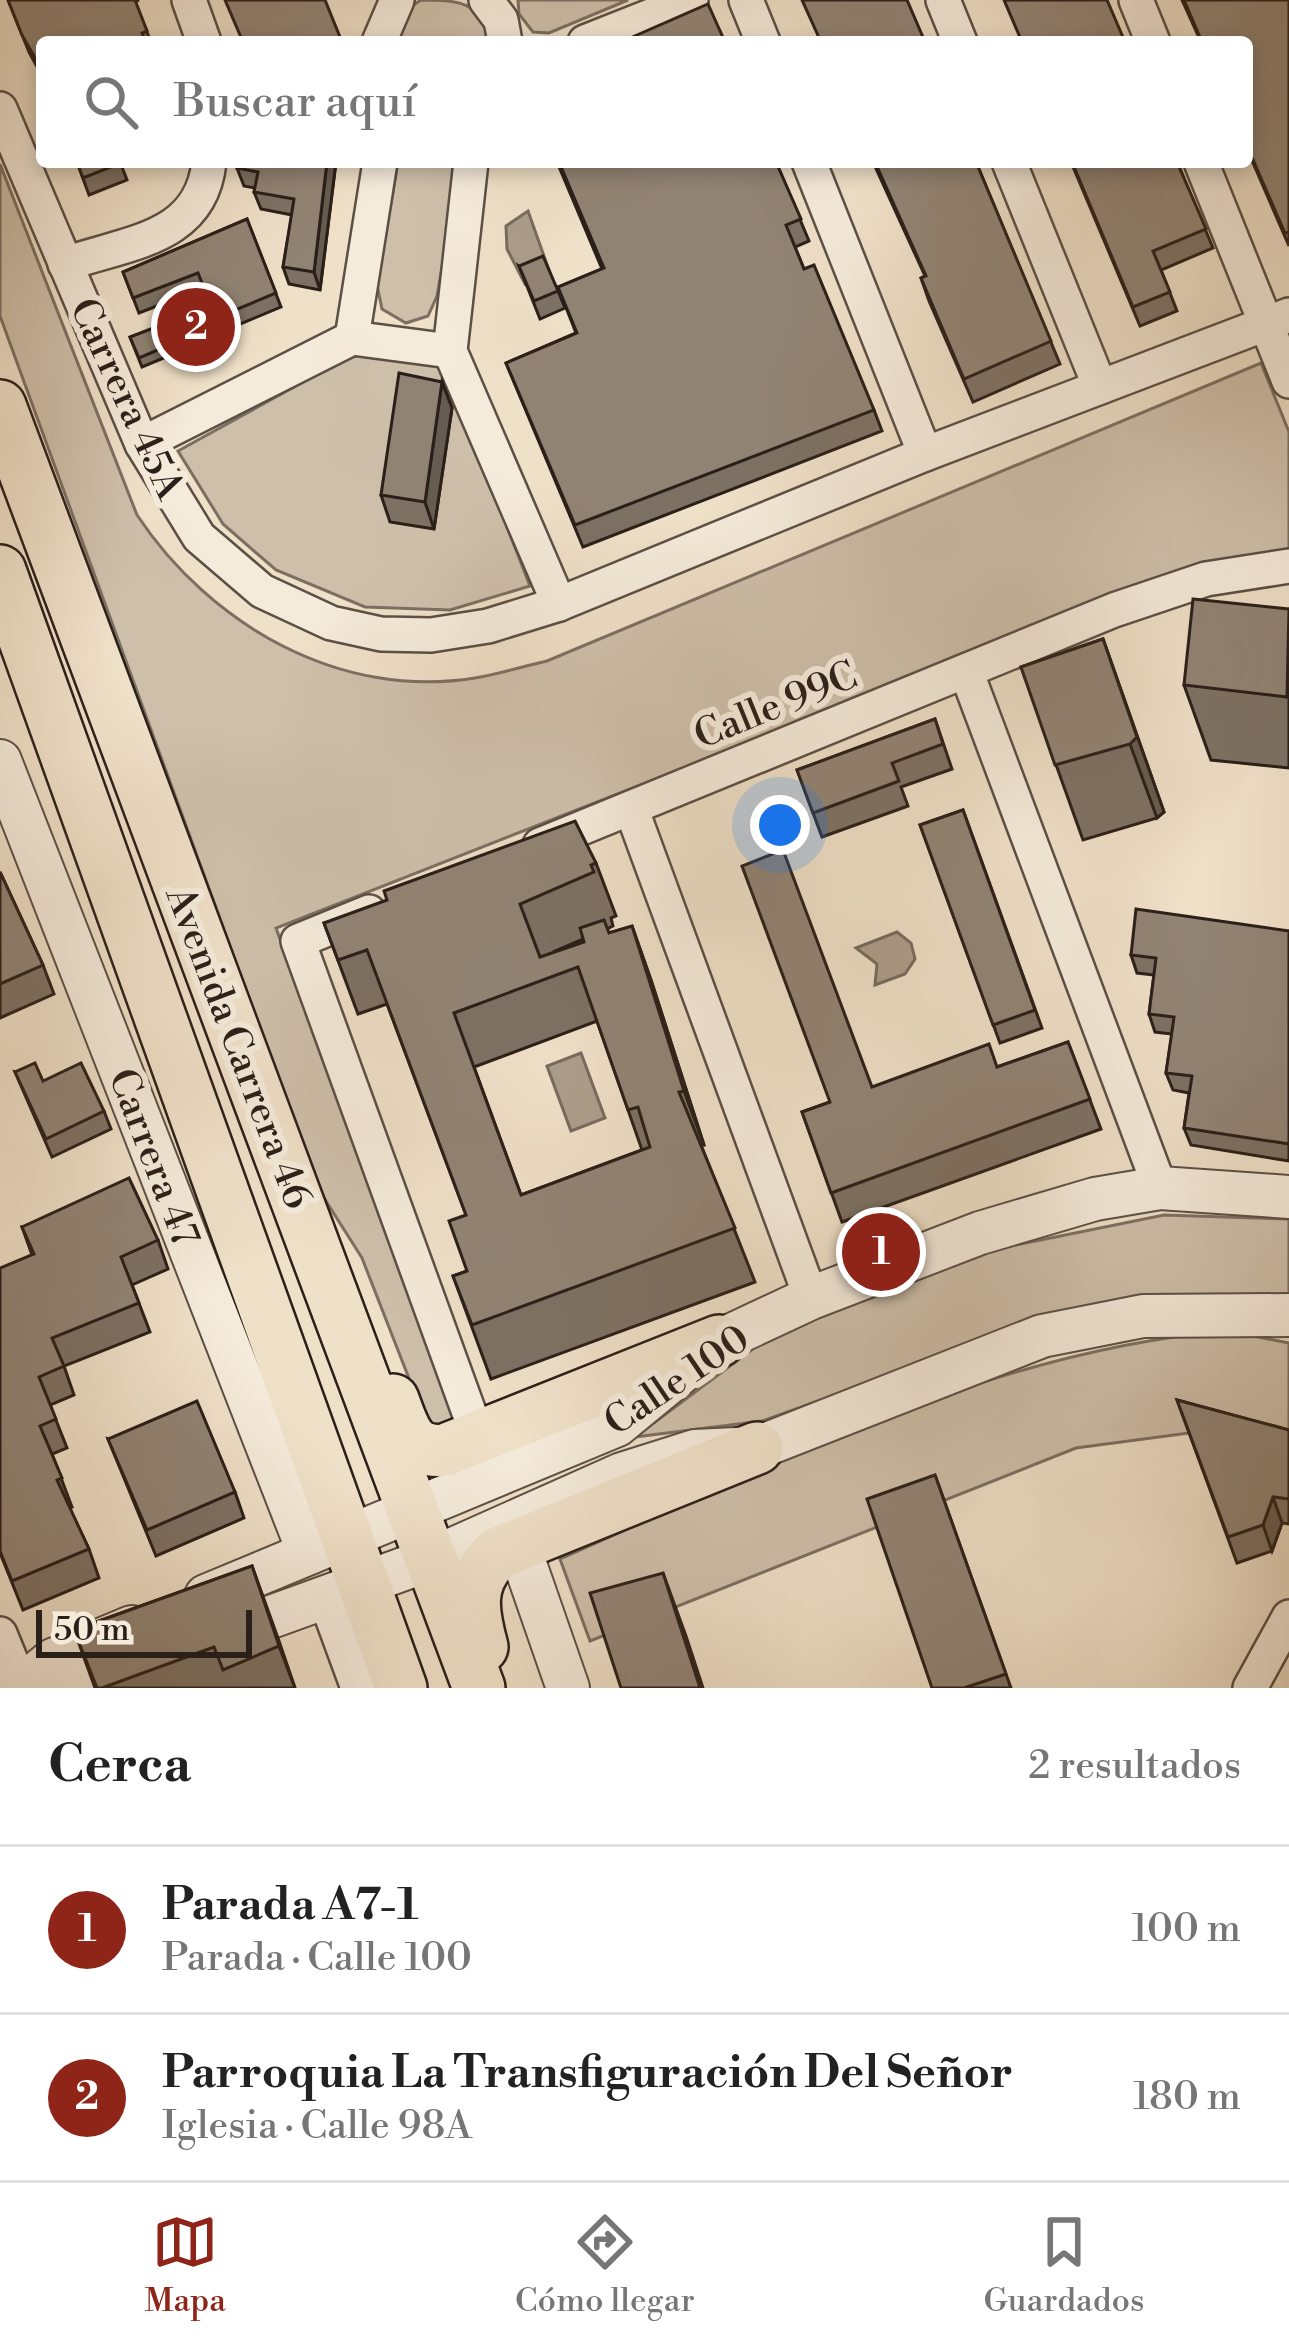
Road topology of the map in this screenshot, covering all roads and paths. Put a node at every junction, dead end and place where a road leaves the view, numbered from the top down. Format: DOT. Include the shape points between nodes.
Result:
graph roads {
  1 [pos="189,0"];
  2 [pos="486,0"];
  3 [pos="691,0"];
  4 [pos="746,0"];
  5 [pos="943,0"];
  6 [pos="1136,0"];
  7 [pos="202,36"];
  8 [pos="504,36"];
  9 [pos="600,36"];
  10 [pos="761,36"];
  11 [pos="958,36"];
  12 [pos="1151,36"];
  13 [pos="0,109"];
  14 [pos="208,168"];
  15 [pos="379,168"];
  16 [pos="470,168"];
  17 [pos="811,168"];
  18 [pos="1011,168"];
  19 [pos="1204,168"];
  20 [pos="65,264"];
  21 [pos="1277,317"];
  22 [pos="352,338"];
  23 [pos="450,351"];
  24 [pos="1289,381"];
  25 [pos="1100,386"];
  26 [pos="0,406"];
  27 [pos="142,444"];
  28 [pos="925,454"];
  29 [pos="1289,566"];
  30 [pos="0,571"];
  31 [pos="559,604"];
  32 [pos="966,671"];
  33 [pos="0,761"];
  34 [pos="631,808"];
  35 [pos="10,814"];
  36 [pos="505,859"];
  37 [pos="400,900"];
  38 [pos="1160,1189"];
  39 [pos="1289,1197"];
  40 [pos="302,1208"];
  41 [pos="811,1298"];
  42 [pos="1289,1315"];
  43 [pos="719,1342"];
  44 [pos="478,1437"];
  45 [pos="757,1448"];
  46 [pos="423,1535"];
  47 [pos="518,1544"];
  48 [pos="337,1568"];
  49 [pos="1289,1617"];
  50 [pos="0,1634"];
  51 [pos="21,1688"];
  52 [pos="43,1688"];
  53 [pos="73,1688"];
  54 [pos="358,1688"];
  55 [pos="401,1688"];
  56 [pos="478,1688"];
  57 [pos="495,1688"];
  58 [pos="568,1688"];
  59 [pos="1250,1688"];
  1 -- 7 [label="street"];
  2 -- 8 [label="street"];
  3 -- 9 [label="street"];
  4 -- 10 [label="street"];
  5 -- 11 [label="street"];
  6 -- 12 [label="street"];
  13 -- 20 [label="street, Carrera 45A"];
  14 -- 20 [label="street" via="206,191 180,224"];
  15 -- 22 [label="street"];
  16 -- 23 [label="street"];
  17 -- 28 [label="street"];
  18 -- 25 [label="street"];
  19 -- 21 [label="street"];
  20 -- 27 [label="street, Carrera 45A"];
  21 -- 24 [label="street"];
  21 -- 25 [label="street, Carrera 45A"];
  22 -- 23 [label="street"];
  22 -- 27 [label="street"];
  23 -- 31 [label="street"];
  25 -- 28 [label="street, Carrera 45A"];
  26 -- 40 [label="main road, Avenida Carrera 46"];
  27 -- 31 [label="street, Carrera 45A" via="199,537 229,566 331,623 431,635"];
  28 -- 31 [label="street, Carrera 45A"];
  29 -- 32 [label="street, Calle 99C" via="1206,579"];
  30 -- 48 [label="main road, Avenida Carrera 46"];
  32 -- 34 [label="street, Calle 99C"];
  32 -- 38 [label="street"];
  33 -- 35 [label="street, Carrera 47"];
  34 -- 36 [label="street, Calle 99C"];
  34 -- 41 [label="street"];
  35 -- 48 [label="street, Carrera 47"];
  37 -- 44 [label="street" via="298,941"];
  38 -- 39 [label="street, Calle 100"];
  38 -- 41 [label="street, Calle 100" via="980,1233"];
  40 -- 44 [label="main road" via="336,1246 407,1438 430,1452"];
  40 -- 46 [label="main road, Avenida Carrera 46"];
  41 -- 43 [label="street, Calle 100"];
  42 -- 45 [label="street, Calle 100" via="1144,1316 1042,1336"];
  43 -- 44 [label="main road"];
  43 -- 46 [label="street, Calle 100" via="617,1425"];
  45 -- 46 [label="street, Calle 100" via="695,1451"];
  45 -- 47 [label="main road"];
  46 -- 48 [label="street, Calle 100"];
  46 -- 56 [label="main road, Avenida Carrera 46"];
  47 -- 57 [label="main road" via="497,1553 475,1583 472,1602"];
  47 -- 58 [label="street"];
  48 -- 51 [label="street, Calle 100" via="53,1660"];
  48 -- 53 [label="street, Calle 100"];
  48 -- 54 [label="street, Carrera 47"];
  48 -- 55 [label="main road, Avenida Carrera 46"];
  49 -- 59 [label="street"];
  50 -- 51 [label="street"];
  51 -- 52 [label="street"];
}
